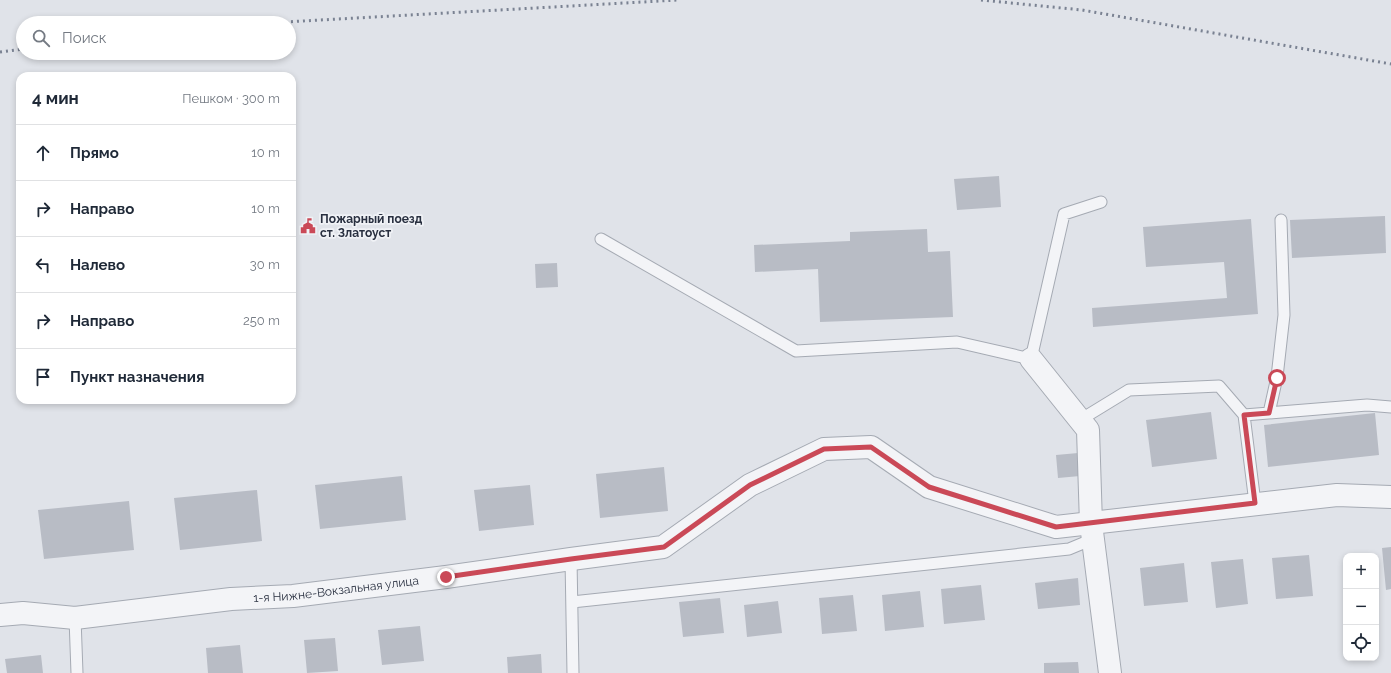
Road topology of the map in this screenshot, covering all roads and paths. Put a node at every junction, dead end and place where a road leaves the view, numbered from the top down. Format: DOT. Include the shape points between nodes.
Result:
graph roads {
  1 [pos="1101,202"];
  2 [pos="1281,220"];
  3 [pos="601,239"];
  4 [pos="1031,359"];
  5 [pos="1391,407"];
  6 [pos="1269,413"];
  7 [pos="1244,415"];
  8 [pos="1080,420"];
  9 [pos="1391,497"];
  10 [pos="1255,503"];
  11 [pos="1092,531"];
  12 [pos="571,559"];
  13 [pos="572,602"];
  14 [pos="0,615"];
  15 [pos="75,618"];
  16 [pos="77,673"];
  17 [pos="573,673"];
  18 [pos="1110,673"];
  1 -- 4 [label="lane" via="1064,214"];
  2 -- 6 [label="lane" via="1284,315 1277,378"];
  3 -- 4 [label="lane" via="796,351 957,342"];
  4 -- 8 [label="street"];
  5 -- 6 [label="lane" via="1367,405"];
  6 -- 7 [label="lane"];
  7 -- 8 [label="lane" via="1219,386 1129,390"];
  7 -- 10 [label="lane"];
  8 -- 11 [label="street" via="1088,430"];
  9 -- 10 [label="street, 1-я Нижне-Вокзальная улица" via="1337,495"];
  10 -- 11 [label="street, 1-я Нижне-Вокзальная улица"];
  11 -- 12 [label="street, 1-я Нижне-Вокзальная улица" via="1056,527 929,487 871,447 824,449 750,485 664,547"];
  11 -- 13 [label="lane" via="1069,549"];
  11 -- 18 [label="street"];
  12 -- 13 [label="lane"];
  12 -- 15 [label="street, 1-я Нижне-Вокзальная улица" via="301,595 231,599"];
  13 -- 17 [label="lane"];
  14 -- 15 [label="street, 1-я Нижне-Вокзальная улица" via="24,613"];
  15 -- 16 [label="lane"];
}
